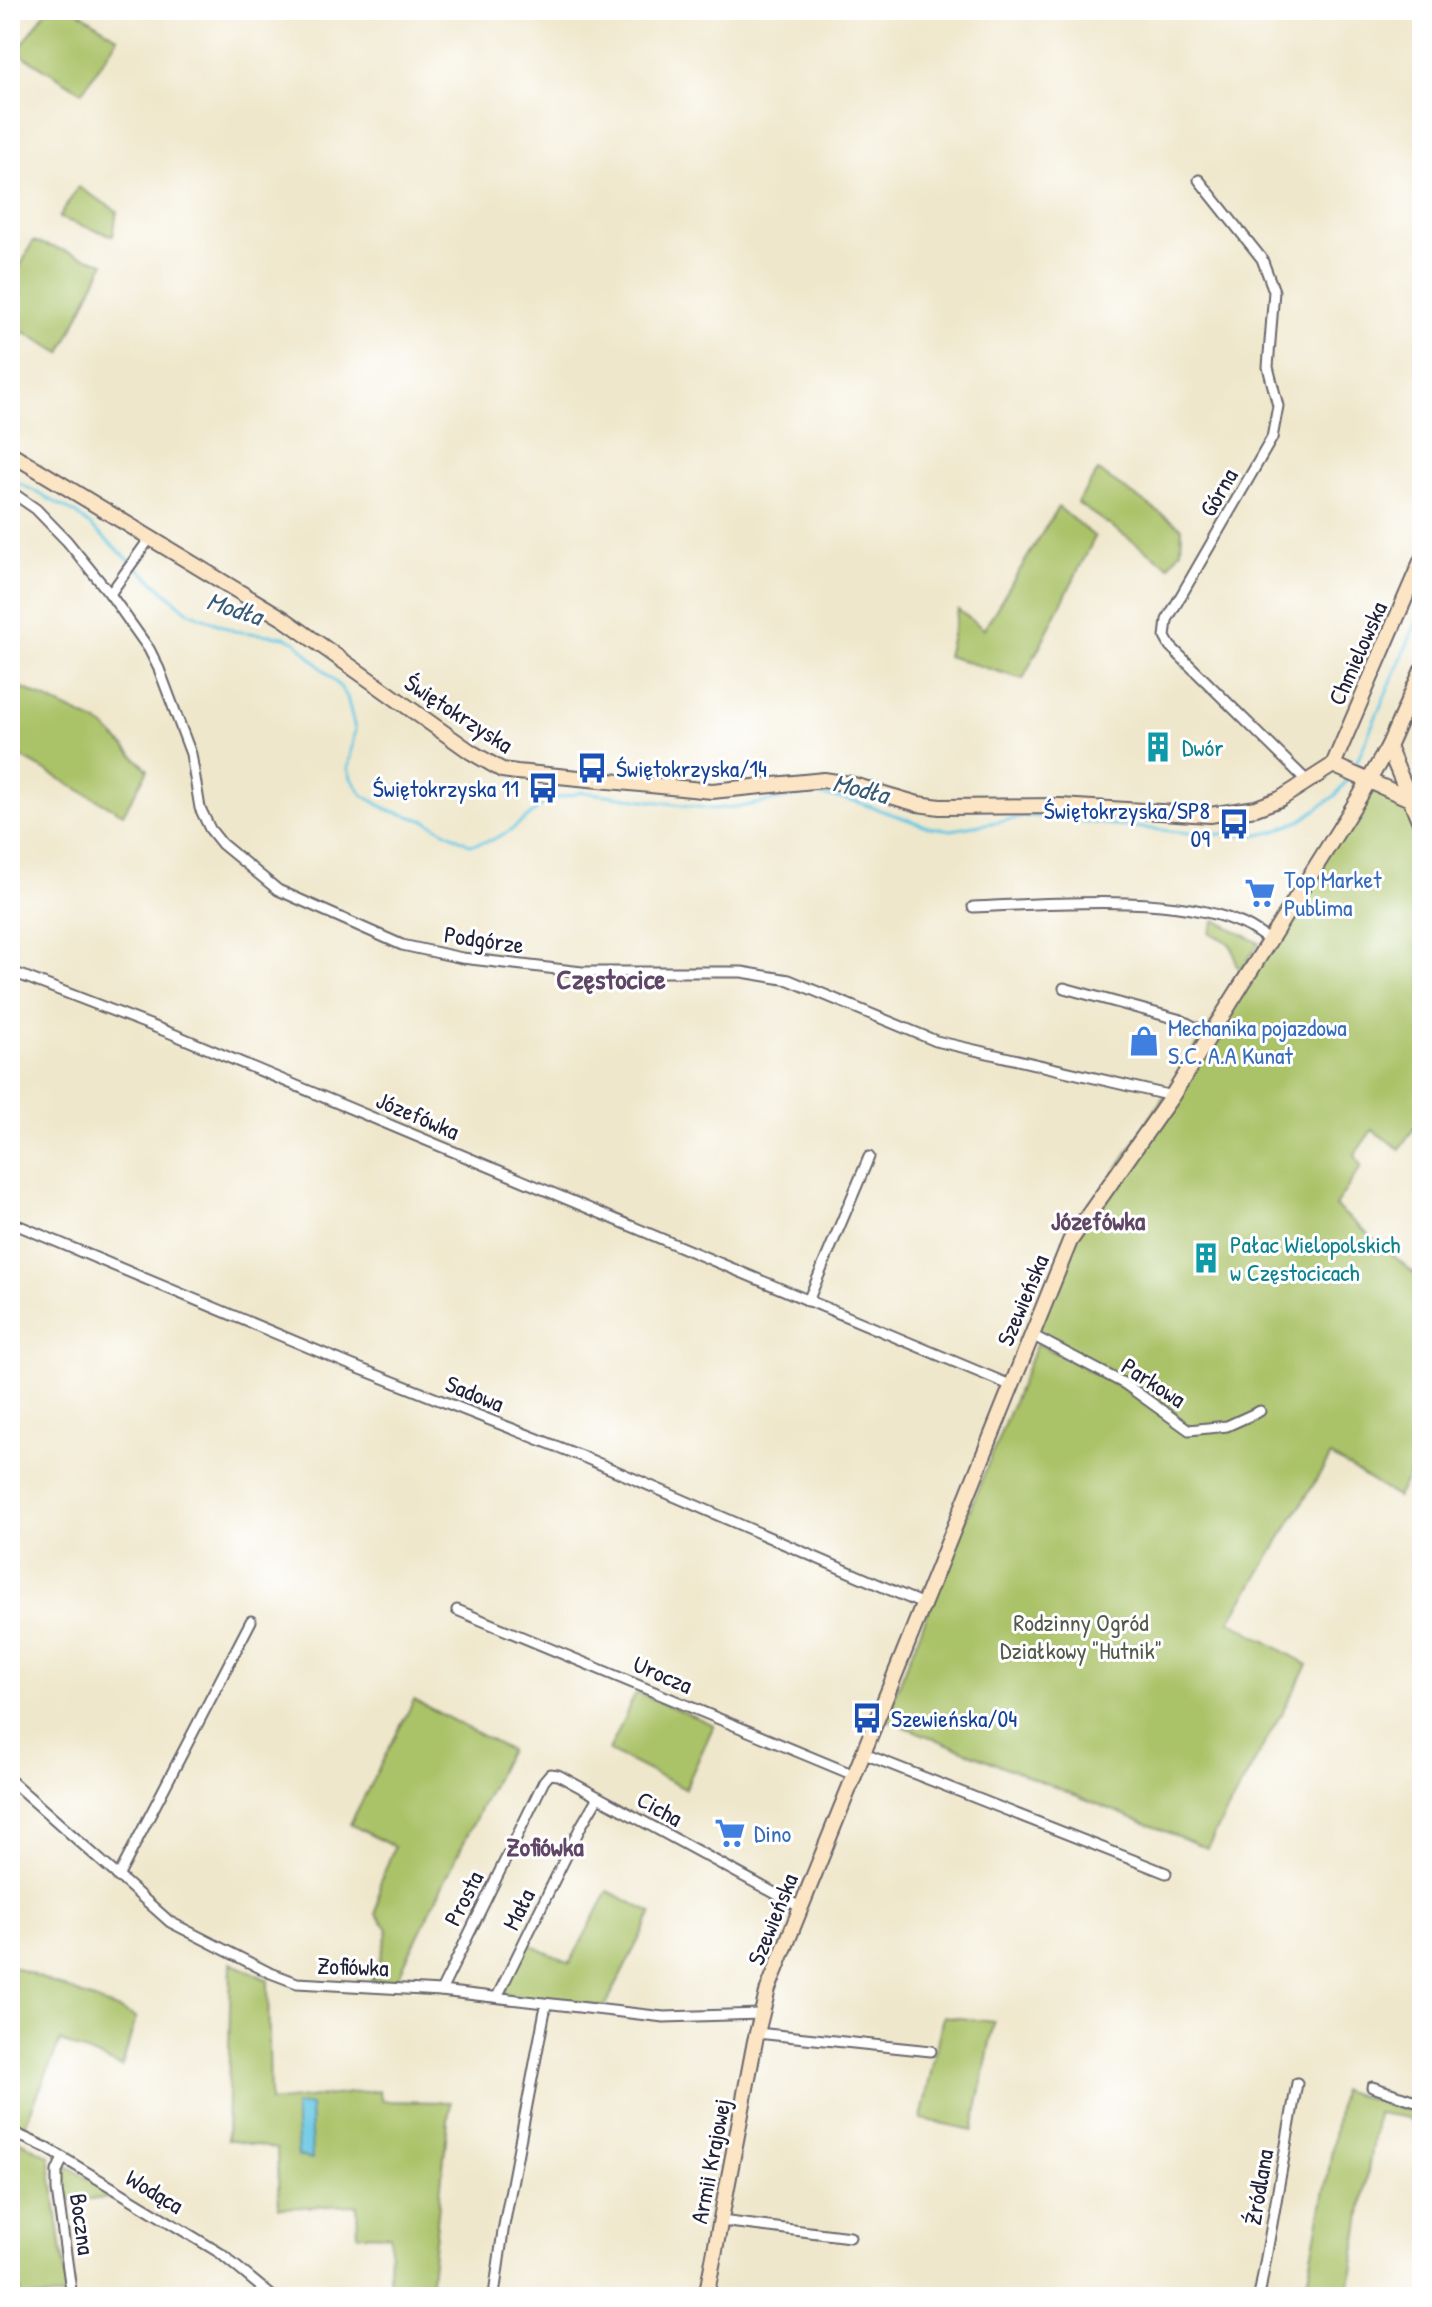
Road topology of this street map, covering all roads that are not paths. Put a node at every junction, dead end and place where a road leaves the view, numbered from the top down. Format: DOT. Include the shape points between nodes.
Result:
graph roads {
  1 [pos="1199,180"];
  2 [pos="10,453"];
  3 [pos="10,491"];
  4 [pos="147,542"];
  5 [pos="1422,559"];
  6 [pos="110,594"];
  7 [pos="1422,670"];
  8 [pos="1388,747"];
  9 [pos="1352,773"];
  10 [pos="1308,782"];
  11 [pos="1410,799"];
  12 [pos="1422,827"];
  13 [pos="973,907"];
  14 [pos="1270,941"];
  15 [pos="10,971"];
  16 [pos="1064,988"];
  17 [pos="1210,1035"];
  18 [pos="1172,1096"];
  19 [pos="869,1157"];
  20 [pos="10,1222"];
  21 [pos="808,1301"];
  22 [pos="1030,1334"];
  23 [pos="1010,1385"];
  24 [pos="1260,1411"];
  25 [pos="923,1604"];
  26 [pos="457,1610"];
  27 [pos="251,1621"];
  28 [pos="862,1753"];
  29 [pos="854,1775"];
  30 [pos="10,1780"];
  31 [pos="544,1781"];
  32 [pos="598,1797"];
  33 [pos="1166,1873"];
  34 [pos="118,1877"];
  35 [pos="800,1907"];
  36 [pos="441,1991"];
  37 [pos="497,1997"];
  38 [pos="546,2005"];
  39 [pos="761,2014"];
  40 [pos="757,2033"];
  41 [pos="931,2051"];
  42 [pos="1297,2083"];
  43 [pos="1372,2087"];
  44 [pos="1422,2103"];
  45 [pos="10,2131"];
  46 [pos="63,2158"];
  47 [pos="721,2221"];
  48 [pos="850,2237"];
  49 [pos="494,2295"];
  50 [pos="72,2297"];
  51 [pos="273,2297"];
  52 [pos="706,2297"];
  53 [pos="1259,2297"];
  1 -- 10 [label="street, Górna" via="1262,259 1274,291 1268,367 1278,406 1272,438 1167,620 1165,637"];
  2 -- 4 [label="street, Świętokrzyska"];
  3 -- 6 [label="street, Podgórze" via="36,509"];
  4 -- 6 [label="street"];
  4 -- 10 [label="street, Świętokrzyska" via="284,619 502,770 712,791 824,780 940,807 1060,806 1210,815 1256,808"];
  5 -- 9 [label="street, Chmielowska"];
  6 -- 18 [label="street, Podgórze" via="159,669 191,754 200,808 210,829 263,879 296,899 402,945 462,958 582,972 742,972 789,980 936,1041"];
  7 -- 8 [label="street"];
  8 -- 9 [label="street"];
  8 -- 11 [label="street"];
  9 -- 10 [label="street, Świętokrzyska"];
  9 -- 11 [label="street"];
  9 -- 14 [label="street, Szewieńska"];
  11 -- 12 [label="street"];
  13 -- 14 [label="street" via="1167,906 1239,922"];
  14 -- 17 [label="street, Szewieńska"];
  15 -- 21 [label="street, Józefówka" via="173,1034"];
  16 -- 17 [label="street" via="1181,1020"];
  17 -- 18 [label="street, Szewieńska"];
  18 -- 22 [label="street, Szewieńska" via="1077,1229"];
  19 -- 21 [label="street"];
  20 -- 25 [label="street, Sadowa" via="586,1458"];
  21 -- 23 [label="street, Józefówka"];
  22 -- 23 [label="street, Szewieńska"];
  22 -- 24 [label="street, Parkowa" via="1125,1384 1189,1430 1227,1426"];
  23 -- 25 [label="street, Szewieńska"];
  25 -- 28 [label="street, Szewieńska"];
  26 -- 29 [label="street, Urocza"];
  27 -- 34 [label="street"];
  28 -- 29 [label="street, Szewieńska"];
  28 -- 33 [label="street"];
  29 -- 35 [label="street, Szewieńska"];
  30 -- 34 [label="street, Zofiówka"];
  31 -- 32 [label="street, Cicha" via="550,1774 558,1775"];
  31 -- 36 [label="street, Prosta"];
  32 -- 35 [label="street, Cicha"];
  32 -- 37 [label="street, Mała"];
  34 -- 36 [label="street, Zofiówka" via="170,1922 297,1983"];
  35 -- 39 [label="street, Szewieńska"];
  36 -- 37 [label="street, Zofiówka"];
  37 -- 38 [label="street, Zofiówka"];
  38 -- 39 [label="street, Zofiówka" via="664,2017"];
  38 -- 49 [label="street"];
  39 -- 40 [label="street, Armii Krajowej"];
  40 -- 41 [label="street"];
  40 -- 47 [label="street, Armii Krajowej"];
  42 -- 53 [label="street, Źródlana"];
  43 -- 44 [label="street"];
  45 -- 46 [label="street, Wodąca"];
  46 -- 50 [label="street, Boczna" via="57,2190"];
  46 -- 51 [label="street, Wodąca" via="220,2253"];
  47 -- 48 [label="street"];
  47 -- 52 [label="street, Armii Krajowej"];
}
